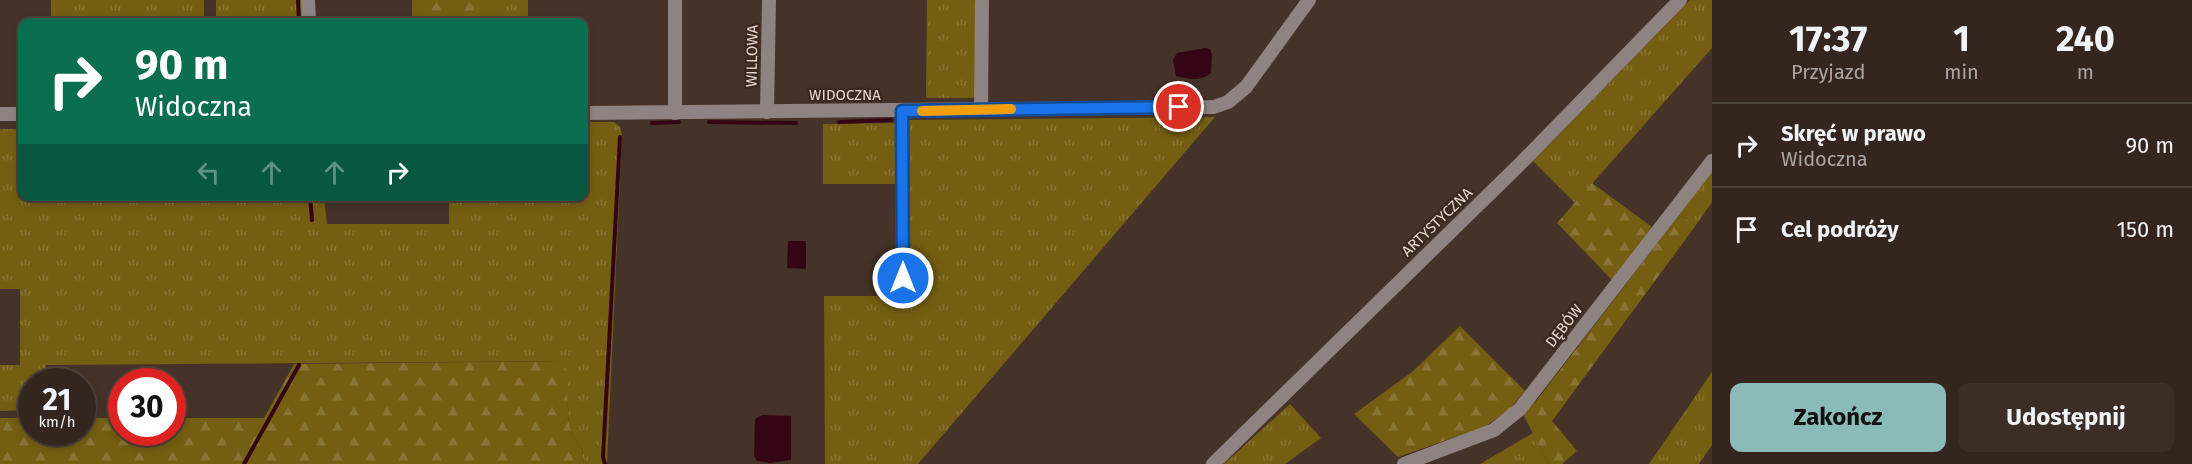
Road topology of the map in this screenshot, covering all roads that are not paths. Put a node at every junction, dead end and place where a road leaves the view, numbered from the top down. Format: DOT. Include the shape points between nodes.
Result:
graph roads {
  1 [pos="308,0"];
  2 [pos="675,0"];
  3 [pos="769,0"];
  4 [pos="982,0"];
  5 [pos="1310,0"];
  6 [pos="1680,0"];
  7 [pos="309,18"];
  8 [pos="981,110"];
  9 [pos="902,111"];
  10 [pos="767,112"];
  11 [pos="588,113"];
  12 [pos="675,113"];
  13 [pos="0,114"];
  14 [pos="18,114"];
  15 [pos="1712,161"];
  16 [pos="903,278"];
  17 [pos="1213,464"];
  18 [pos="1404,464"];
  1 -- 7 [label="street"];
  2 -- 12 [label="street"];
  3 -- 10 [label="street, WILLOWA"];
  4 -- 8 [label="street"];
  5 -- 8 [label="street, WIDOCZNA" via="1246,87 1214,108"];
  6 -- 17 [label="street, ARTYSTYCZNA" via="1522,162"];
  8 -- 9 [label="street, WIDOCZNA"];
  9 -- 10 [label="street, WIDOCZNA"];
  9 -- 16 [label="street"];
  10 -- 12 [label="street, WIDOCZNA"];
  11 -- 12 [label="street, WIDOCZNA"];
  13 -- 14 [label="street"];
  15 -- 18 [label="street, DĘBÓW" via="1520,409 1494,430"];
}
